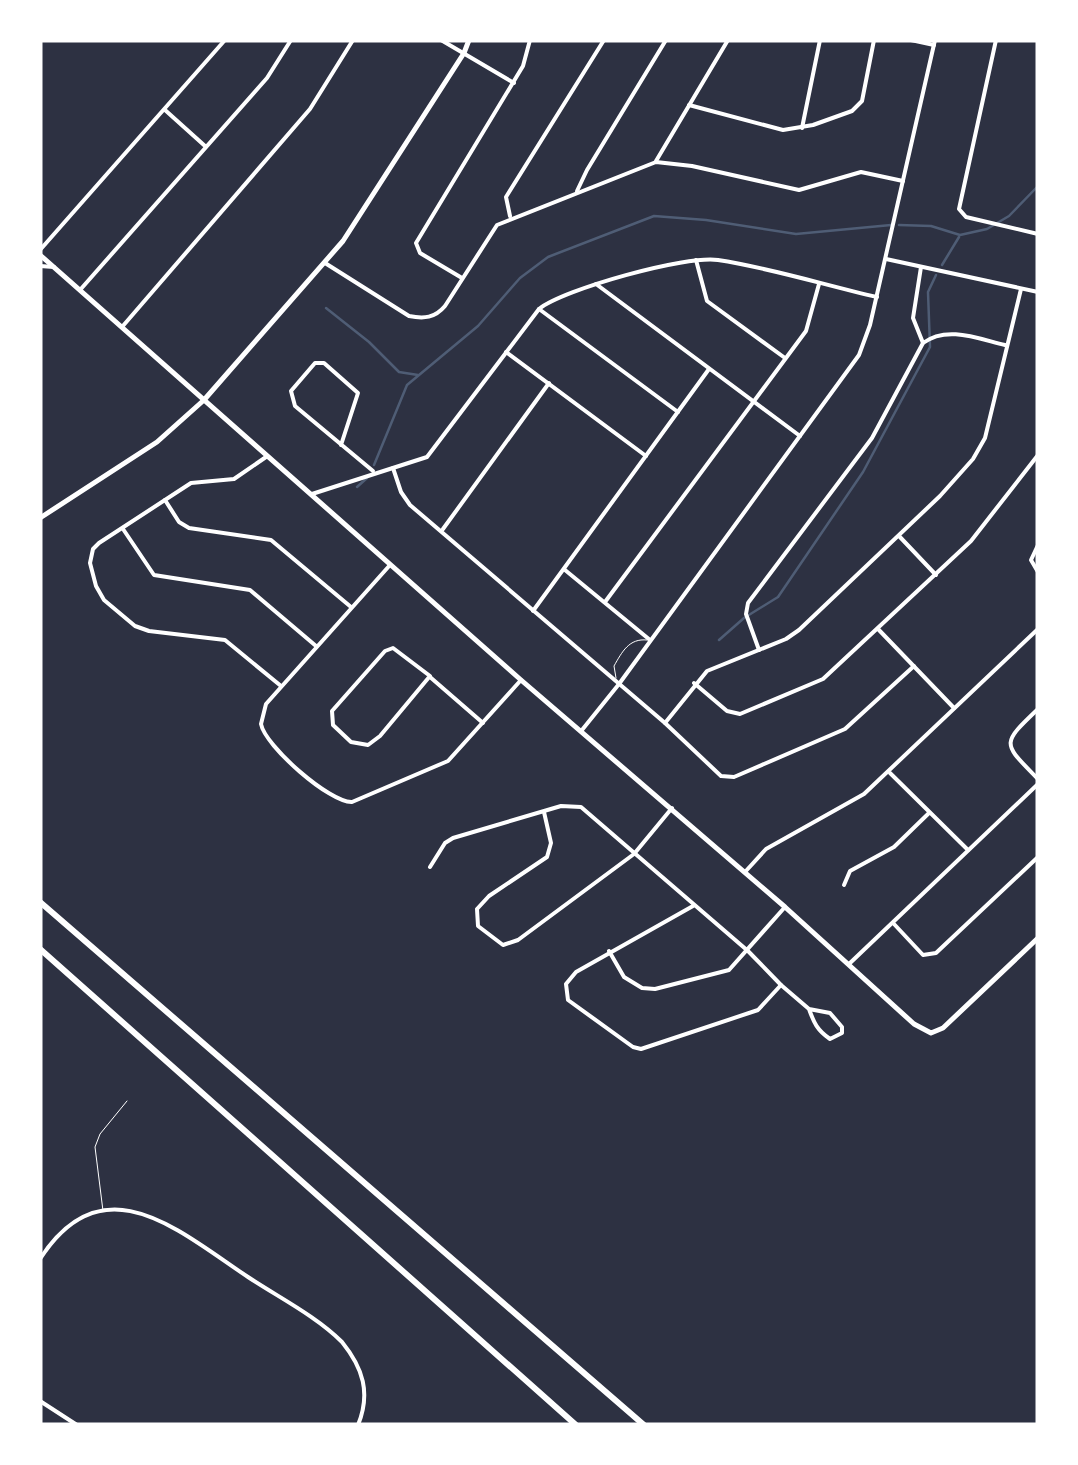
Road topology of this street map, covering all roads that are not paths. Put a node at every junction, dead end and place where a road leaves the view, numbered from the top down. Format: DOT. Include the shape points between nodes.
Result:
graph roads {
  1 [pos="225,40"];
  2 [pos="291,40"];
  3 [pos="353,40"];
  4 [pos="441,40"];
  5 [pos="469,40"];
  6 [pos="530,40"];
  7 [pos="604,40"];
  8 [pos="666,40"];
  9 [pos="728,40"];
  10 [pos="820,40"];
  11 [pos="874,40"];
  12 [pos="910,40"];
  13 [pos="996,40"];
  14 [pos="935,43"];
  15 [pos="464,54"];
  16 [pos="514,82"];
  17 [pos="689,105"];
  18 [pos="165,110"];
  19 [pos="802,128"];
  20 [pos="205,146"];
  21 [pos="656,162"];
  22 [pos="903,181"];
  23 [pos="576,193"];
  24 [pos="510,217"];
  25 [pos="1038,234"];
  26 [pos="40,238"];
  27 [pos="49,240"];
  28 [pos="40,252"];
  29 [pos="886,258"];
  30 [pos="696,260"];
  31 [pos="325,263"];
  32 [pos="40,266"];
  33 [pos="921,266"];
  34 [pos="54,267"];
  35 [pos="462,278"];
  36 [pos="596,284"];
  37 [pos="819,284"];
  38 [pos="1021,289"];
  39 [pos="80,290"];
  40 [pos="1038,292"];
  41 [pos="877,297"];
  42 [pos="539,308"];
  43 [pos="122,327"];
  44 [pos="923,343"];
  45 [pos="1006,345"];
  46 [pos="506,352"];
  47 [pos="784,358"];
  48 [pos="709,369"];
  49 [pos="549,383"];
  50 [pos="204,400"];
  51 [pos="754,402"];
  52 [pos="678,412"];
  53 [pos="800,436"];
  54 [pos="341,445"];
  55 [pos="268,455"];
  56 [pos="1038,455"];
  57 [pos="646,456"];
  58 [pos="393,468"];
  59 [pos="375,473"];
  60 [pos="312,494"];
  61 [pos="165,500"];
  62 [pos="40,518"];
  63 [pos="122,528"];
  64 [pos="442,530"];
  65 [pos="899,536"];
  66 [pos="1038,546"];
  67 [pos="390,565"];
  68 [pos="564,569"];
  69 [pos="1038,572"];
  70 [pos="936,574"];
  71 [pos="605,602"];
  72 [pos="351,607"];
  73 [pos="533,611"];
  74 [pos="878,629"];
  75 [pos="1038,629"];
  76 [pos="650,640"];
  77 [pos="316,646"];
  78 [pos="760,650"];
  79 [pos="914,666"];
  80 [pos="430,676"];
  81 [pos="521,680"];
  82 [pos="694,683"];
  83 [pos="619,684"];
  84 [pos="281,686"];
  85 [pos="954,708"];
  86 [pos="1038,709"];
  87 [pos="483,723"];
  88 [pos="666,723"];
  89 [pos="582,730"];
  90 [pos="889,772"];
  91 [pos="1038,782"];
  92 [pos="672,808"];
  93 [pos="544,812"];
  94 [pos="929,813"];
  95 [pos="968,850"];
  96 [pos="634,854"];
  97 [pos="1038,856"];
  98 [pos="430,867"];
  99 [pos="745,872"];
  100 [pos="844,885"];
  101 [pos="40,902"];
  102 [pos="694,906"];
  103 [pos="785,907"];
  104 [pos="894,924"];
  105 [pos="1038,938"];
  106 [pos="40,948"];
  107 [pos="609,951"];
  108 [pos="748,951"];
  109 [pos="848,964"];
  110 [pos="781,985"];
  111 [pos="809,1008"];
  112 [pos="127,1101"];
  113 [pos="102,1211"];
  114 [pos="40,1259"];
  115 [pos="40,1401"];
  116 [pos="77,1425"];
  117 [pos="358,1425"];
  118 [pos="576,1425"];
  119 [pos="644,1425"];
  1 -- 18 [label="street"];
  2 -- 20 [label="street" via="267,78"];
  3 -- 43 [label="street" via="310,110"];
  4 -- 15 [label="street"];
  5 -- 15 [label="street"];
  6 -- 16 [label="street"];
  7 -- 24 [label="street" via="506,197"];
  8 -- 23 [label="street"];
  9 -- 17 [label="street"];
  10 -- 19 [label="street"];
  11 -- 19 [label="street" via="862,101 852,111"];
  12 -- 14 [label="street"];
  13 -- 25 [label="street" via="958,208 969,218"];
  14 -- 22 [label="street"];
  15 -- 16 [label="street"];
  15 -- 31 [label="street"];
  16 -- 35 [label="street" via="416,242 420,253"];
  17 -- 19 [label="street" via="783,130"];
  17 -- 21 [label="street"];
  18 -- 20 [label="street"];
  18 -- 27 [label="street"];
  20 -- 39 [label="street"];
  21 -- 22 [label="street" via="792,189 862,172"];
  21 -- 23 [label="street"];
  22 -- 29 [label="street"];
  23 -- 24 [label="street"];
  24 -- 35 [label="street" via="491,230"];
  26 -- 27 [label="street"];
  27 -- 28 [label="street"];
  28 -- 34 [label="street"];
  29 -- 33 [label="street"];
  29 -- 41 [label="street"];
  30 -- 36 [label="street"];
  30 -- 37 [label="street"];
  30 -- 47 [label="street" via="707,301"];
  31 -- 35 [label="street" via="420,318 441,311"];
  31 -- 50 [label="street"];
  32 -- 34 [label="street"];
  33 -- 38 [label="street"];
  33 -- 44 [label="street" via="914,318"];
  34 -- 39 [label="street"];
  36 -- 42 [label="street"];
  36 -- 48 [label="street"];
  37 -- 41 [label="street"];
  37 -- 47 [label="street" via="809,324"];
  38 -- 40 [label="street"];
  38 -- 45 [label="street"];
  39 -- 43 [label="street"];
  41 -- 53 [label="street" via="859,355"];
  42 -- 46 [label="street"];
  42 -- 52 [label="street"];
  43 -- 50 [label="street"];
  44 -- 45 [label="street" via="952,334"];
  44 -- 78 [label="street" via="872,438 748,602"];
  45 -- 65 [label="street" via="982,444"];
  46 -- 49 [label="street"];
  46 -- 58 [label="street" via="431,453"];
  47 -- 51 [label="street"];
  48 -- 51 [label="street"];
  48 -- 52 [label="street"];
  49 -- 57 [label="street"];
  49 -- 64 [label="street"];
  50 -- 55 [label="street"];
  50 -- 62 [label="street" via="157,442"];
  51 -- 53 [label="street"];
  51 -- 71 [label="street"];
  52 -- 57 [label="street"];
  53 -- 76 [label="street"];
  54 -- 54 [label="street" via="291,401 291,391 315,363 324,363 358,394"];
  54 -- 59 [label="street"];
  55 -- 60 [label="street"];
  55 -- 61 [label="street" via="240,477 196,481"];
  56 -- 70 [label="street" via="984,527"];
  57 -- 68 [label="street"];
  58 -- 59 [label="street"];
  58 -- 64 [label="street" via="407,502"];
  59 -- 60 [label="street"];
  60 -- 67 [label="street"];
  61 -- 63 [label="street"];
  61 -- 72 [label="street" via="189,528 276,542"];
  63 -- 77 [label="street" via="152,573 250,590"];
  63 -- 84 [label="street" via="91,554 104,600 140,629 225,640"];
  64 -- 73 [label="street"];
  65 -- 70 [label="street"];
  65 -- 78 [label="street" via="794,634"];
  66 -- 69 [label="street" via="1031,560"];
  67 -- 72 [label="street"];
  67 -- 81 [label="street"];
  68 -- 71 [label="street"];
  68 -- 73 [label="street"];
  70 -- 74 [label="street"];
  71 -- 76 [label="street"];
  72 -- 77 [label="street"];
  73 -- 83 [label="street"];
  74 -- 79 [label="street"];
  74 -- 82 [label="street" via="818,682 745,713 728,711"];
  75 -- 85 [label="street"];
  76 -- 83 [label="street"];
  76 -- 83 [label="lane" via="634,641 619,658"];
  77 -- 84 [label="street"];
  78 -- 82 [label="street"];
  79 -- 85 [label="street"];
  79 -- 88 [label="street" via="845,729 734,776 710,769"];
  80 -- 80 [label="street" via="389,648 332,712 332,723 351,742 368,745"];
  80 -- 87 [label="street"];
  81 -- 87 [label="street"];
  81 -- 89 [label="street"];
  82 -- 88 [label="street"];
  83 -- 88 [label="street"];
  83 -- 89 [label="street"];
  84 -- 87 [label="street" via="262,710 264,736 341,802 443,764"];
  85 -- 90 [label="street"];
  86 -- 91 [label="street" via="1010,744"];
  89 -- 92 [label="street"];
  90 -- 94 [label="street"];
  90 -- 99 [label="street" via="853,801 766,849"];
  91 -- 95 [label="street"];
  92 -- 96 [label="street"];
  92 -- 99 [label="street"];
  93 -- 96 [label="street" via="581,807"];
  93 -- 96 [label="street" via="548,857 477,909 478,926 500,944 518,940"];
  93 -- 98 [label="street" via="453,838"];
  94 -- 95 [label="street"];
  94 -- 100 [label="street" via="894,847 854,868"];
  95 -- 104 [label="street"];
  96 -- 102 [label="street"];
  97 -- 104 [label="street" via="936,954 922,955"];
  99 -- 103 [label="street"];
  101 -- 119 [label="highway"];
  102 -- 107 [label="street"];
  102 -- 108 [label="street"];
  103 -- 108 [label="street"];
  103 -- 109 [label="street"];
  104 -- 109 [label="street"];
  105 -- 109 [label="street" via="931,1033"];
  106 -- 118 [label="highway"];
  107 -- 108 [label="street" via="621,974 651,990 730,970"];
  107 -- 110 [label="street" via="572,975 566,996 637,1048 758,1010"];
  108 -- 110 [label="street"];
  110 -- 111 [label="street"];
  111 -- 111 [label="street" via="830,1013 842,1033 833,1039 821,1032"];
  112 -- 113 [label="lane" via="95,1146"];
  113 -- 114 [label="street" via="68,1226"];
  113 -- 117 [label="street" via="119,1208 160,1218 336,1336 364,1379"];
  115 -- 116 [label="street"];
}
